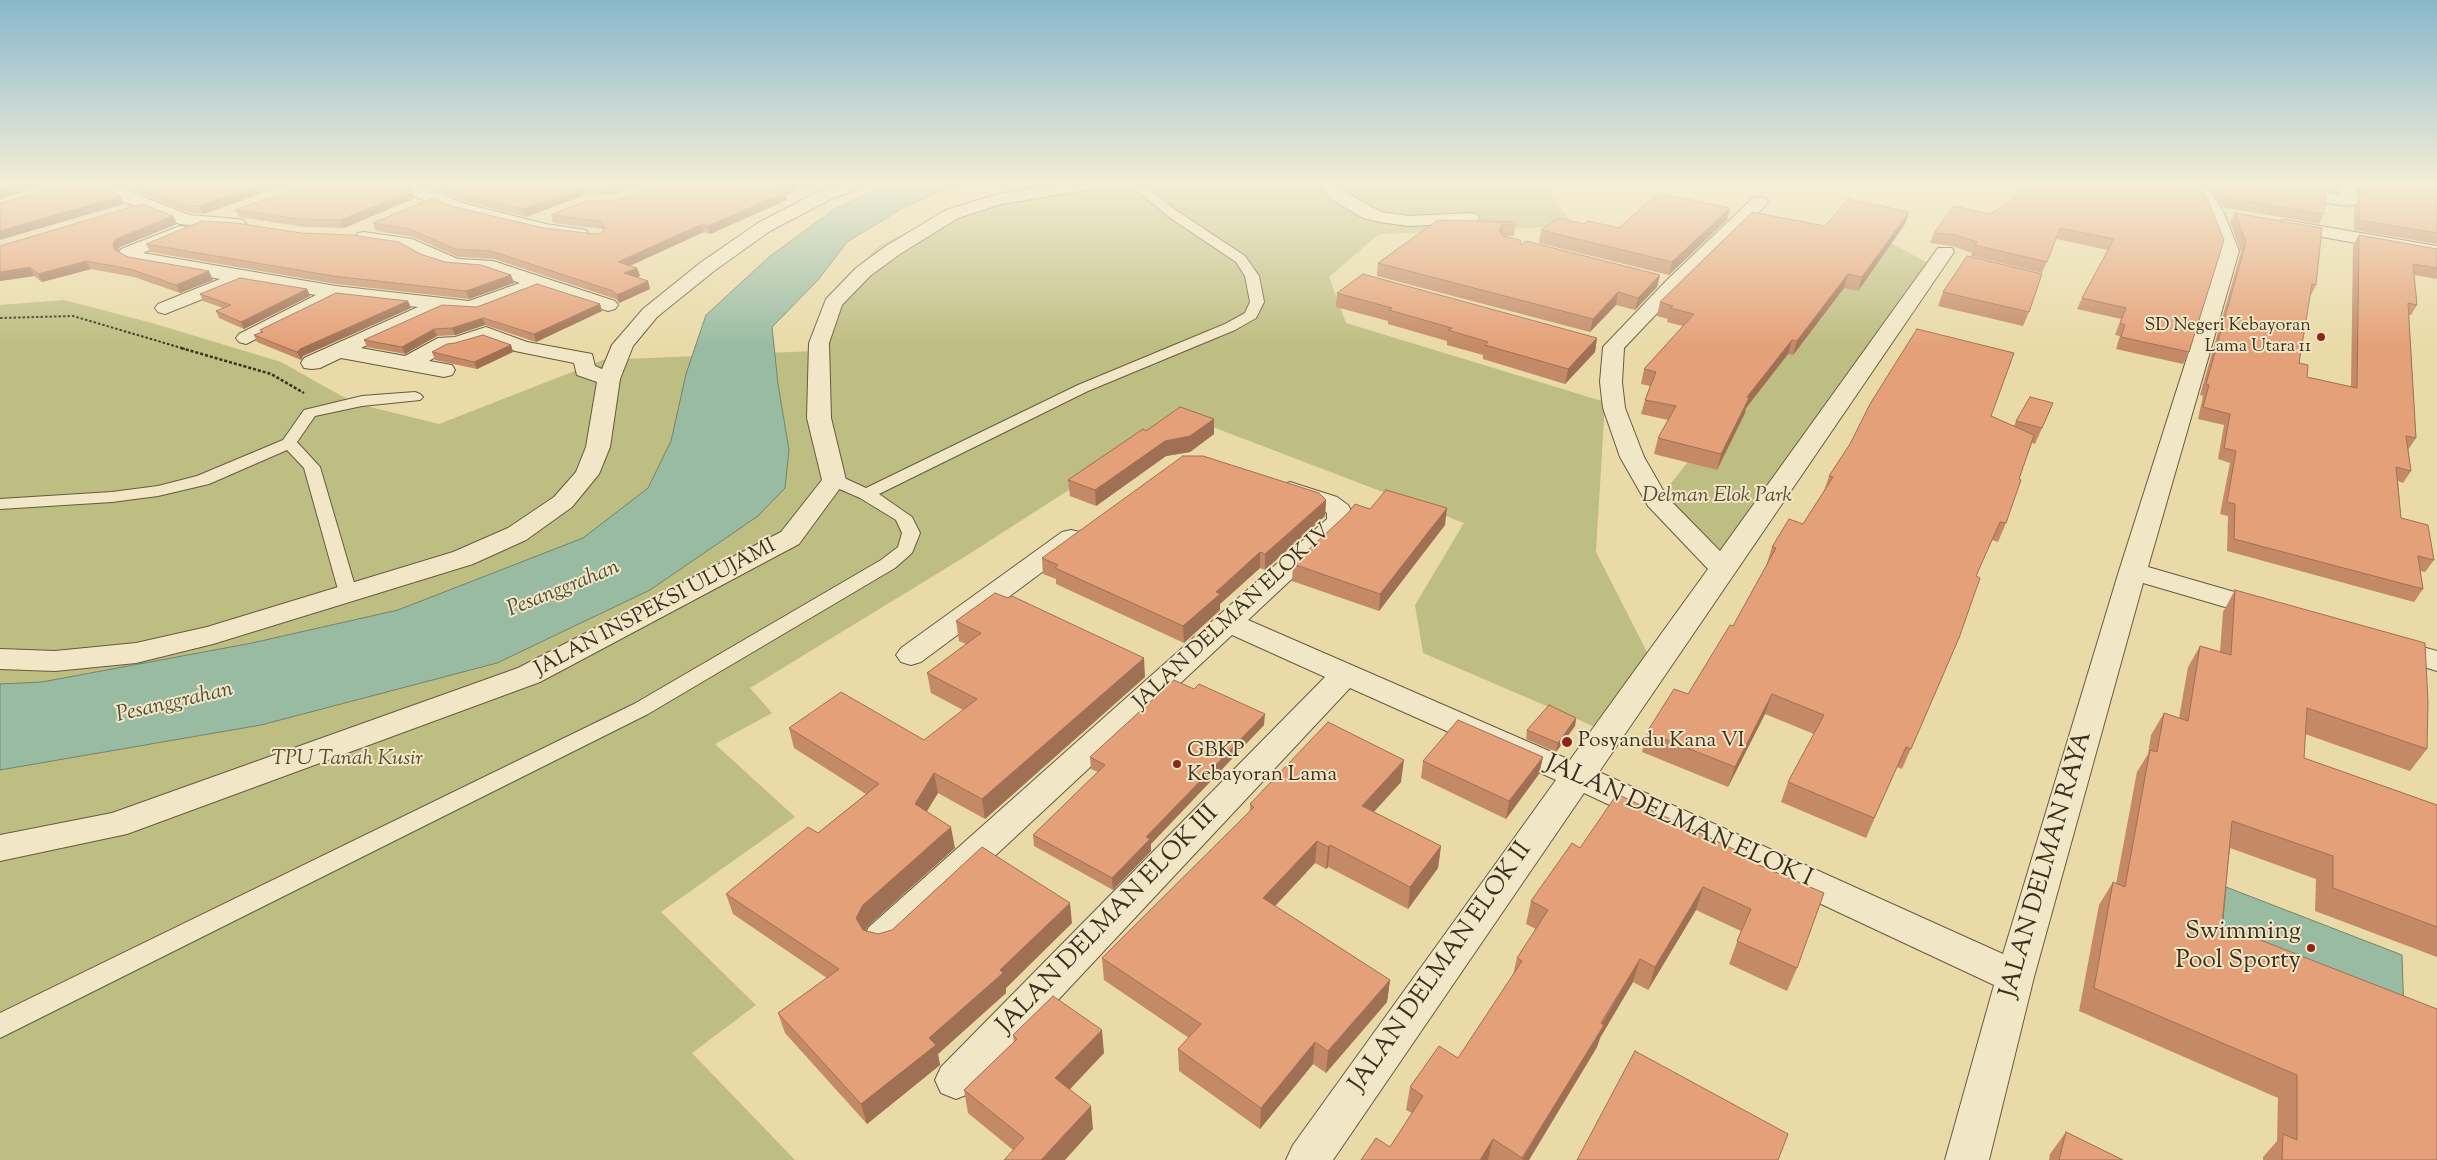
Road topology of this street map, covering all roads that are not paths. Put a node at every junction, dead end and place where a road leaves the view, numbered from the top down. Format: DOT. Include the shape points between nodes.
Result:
graph roads {
  1 [pos="163,238"];
  2 [pos="365,238"];
  3 [pos="748,238"];
  4 [pos="912,238"];
  5 [pos="1209,238"];
  6 [pos="1716,238"];
  7 [pos="2228,238"];
  8 [pos="2359,238"];
  9 [pos="2437,252"];
  10 [pos="1948,257"];
  11 [pos="241,277"];
  12 [pos="538,282"];
  13 [pos="336,292"];
  14 [pos="439,305"];
  15 [pos="608,305"];
  16 [pos="164,308"];
  17 [pos="246,338"];
  18 [pos="340,351"];
  19 [pos="312,363"];
  20 [pos="408,364"];
  21 [pos="444,370"];
  22 [pos="609,379"];
  23 [pos="415,397"];
  24 [pos="289,443"];
  25 [pos="834,480"];
  26 [pos="1263,481"];
  27 [pos="866,494"];
  28 [pos="0,504"];
  29 [pos="1093,522"];
  30 [pos="1722,568"];
  31 [pos="2133,571"];
  32 [pos="348,593"];
  33 [pos="2295,619"];
  34 [pos="1229,623"];
  35 [pos="2371,641"];
  36 [pos="911,655"];
  37 [pos="0,659"];
  38 [pos="2437,661"];
  39 [pos="1345,675"];
  40 [pos="1577,776"];
  41 [pos="0,848"];
  42 [pos="882,938"];
  43 [pos="2015,977"];
  44 [pos="0,1026"];
  45 [pos="956,1080"];
  46 [pos="1308,1160"];
  47 [pos="1967,1160"];
  1 -- 11 [label="street" via="128,253 133,257"];
  2 -- 12 [label="street" via="406,243 456,265 486,265"];
  3 -- 22 [label="street" via="707,267 645,319 623,344"];
  4 -- 25 [label="street" via="863,272 832,303 820,343 819,418"];
  5 -- 27 [label="lane" via="1241,259 1252,276 1257,302 1251,315 1230,327 1083,388"];
  6 -- 30 [label="street" via="1665,281 1605,344 1614,408 1632,457 1657,500"];
  7 -- 31 [label="street, JALAN DELMAN RAYA" via="2230,251"];
  8 -- 9 [label="street"];
  10 -- 30 [label="street, JALAN DELMAN ELOK II"];
  11 -- 13 [label="street"];
  11 -- 16 [label="street"];
  12 -- 14 [label="street" via="479,306"];
  12 -- 15 [label="street"];
  13 -- 14 [label="street"];
  13 -- 17 [label="street"];
  14 -- 18 [label="street"];
  18 -- 19 [label="street"];
  18 -- 20 [label="street"];
  20 -- 21 [label="street"];
  20 -- 22 [label="street" via="443,343 457,343 484,333 522,347 581,358 585,370"];
  22 -- 32 [label="street" via="598,447 587,474 563,502 518,534 463,558"];
  23 -- 24 [label="lane" via="362,401 310,413"];
  24 -- 28 [label="lane" via="203,480 158,491 112,498"];
  24 -- 32 [label="lane" via="312,467"];
  25 -- 27 [label="lane"];
  25 -- 41 [label="street, JALAN INSPEKSI ULUJAMI" via="790,538 529,675 115,825"];
  26 -- 34 [label="street, JALAN DELMAN ELOK IV" via="1328,502 1339,510 1341,516"];
  27 -- 44 [label="lane" via="903,517 910,533 906,548 888,564 641,709"];
  29 -- 36 [label="street"];
  30 -- 40 [label="street, JALAN DELMAN ELOK II"];
  31 -- 33 [label="street"];
  31 -- 43 [label="street, JALAN DELMAN RAYA"];
  32 -- 37 [label="street" via="213,635 136,653 55,660"];
  34 -- 39 [label="street, JALAN DELMAN ELOK I"];
  34 -- 42 [label="street, JALAN DELMAN ELOK IV"];
  35 -- 38 [label="street"];
  39 -- 40 [label="street, JALAN DELMAN ELOK I"];
  39 -- 45 [label="street, JALAN DELMAN ELOK III"];
  40 -- 43 [label="street, JALAN DELMAN ELOK I"];
  40 -- 46 [label="street, JALAN DELMAN ELOK II"];
  43 -- 47 [label="street, JALAN DELMAN RAYA"];
}
